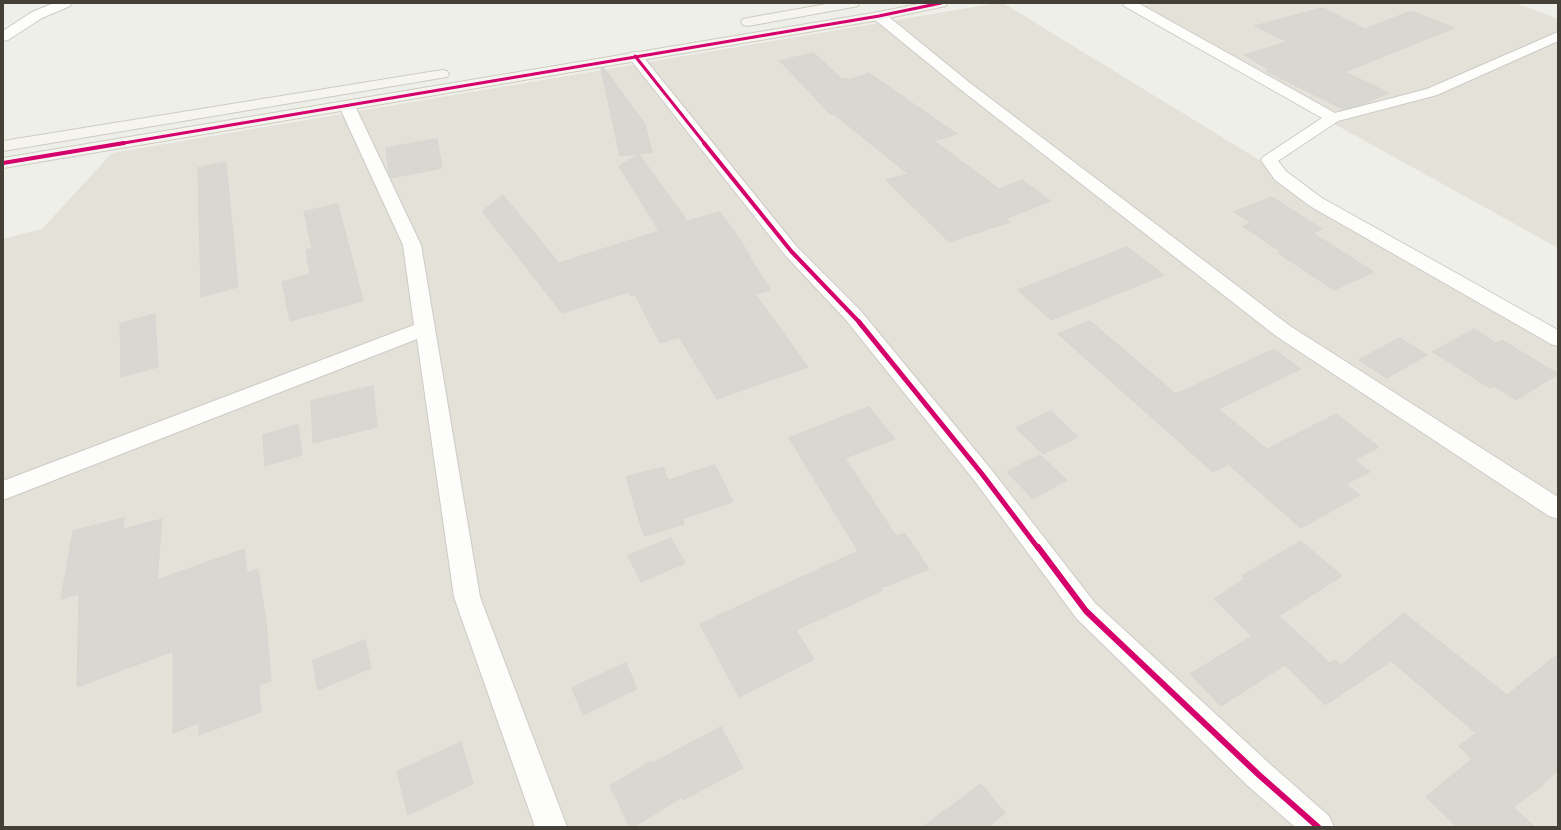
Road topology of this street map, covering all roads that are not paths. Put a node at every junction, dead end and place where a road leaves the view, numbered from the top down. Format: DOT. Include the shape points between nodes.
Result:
graph roads {
  1 [pos="65,3"];
  2 [pos="854,3"];
  3 [pos="941,3"];
  4 [pos="1129,3"];
  5 [pos="879,16"];
  6 [pos="737,24"];
  7 [pos="3,36"];
  8 [pos="1558,36"];
  9 [pos="632,48"];
  10 [pos="588,51"];
  11 [pos="557,56"];
  12 [pos="456,72"];
  13 [pos="344,98"];
  14 [pos="1333,118"];
  15 [pos="3,146"];
  16 [pos="3,163"];
  17 [pos="425,328"];
  18 [pos="1558,339"];
  19 [pos="3,491"];
  20 [pos="1558,509"];
  21 [pos="551,827"];
  22 [pos="1318,827"];
  1 -- 7 [label="street" via="38,15"];
  2 -- 6 [label="street"];
  3 -- 5 [label="street"];
  4 -- 14 [label="street"];
  5 -- 9 [label="street"];
  5 -- 20 [label="street" via="965,86 1283,331"];
  8 -- 14 [label="street" via="1432,92"];
  9 -- 13 [label="street"];
  9 -- 22 [label="street" via="791,251 853,315 982,474 1086,611 1259,775"];
  10 -- 11 [label="street"];
  12 -- 13 [label="street"];
  13 -- 15 [label="street"];
  13 -- 16 [label="street" via="307,113"];
  13 -- 17 [label="street" via="412,244"];
  14 -- 18 [label="street" via="1270,160 1281,176 1316,202"];
  17 -- 19 [label="street"];
  17 -- 21 [label="street" via="467,597"];
}
